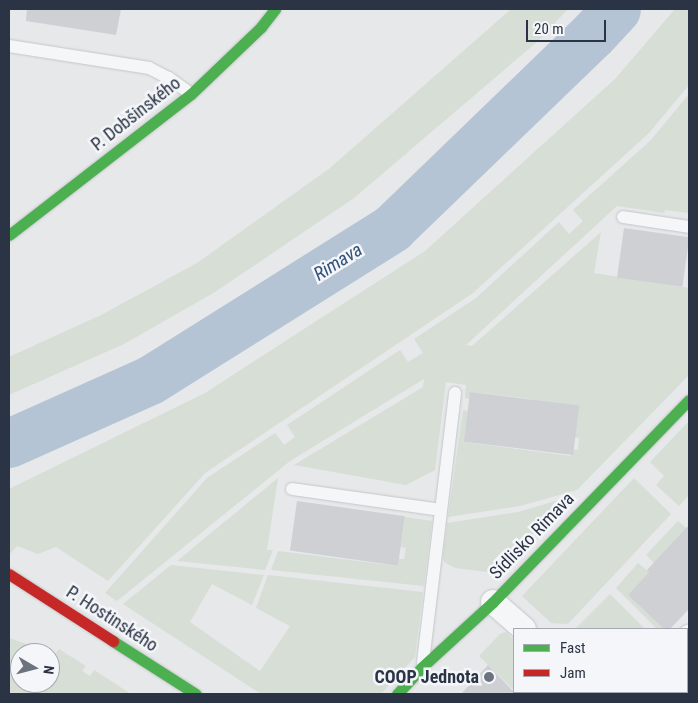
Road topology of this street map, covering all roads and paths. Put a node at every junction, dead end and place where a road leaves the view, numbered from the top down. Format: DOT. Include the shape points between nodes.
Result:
graph roads {
  1 [pos="275,9"];
  2 [pos="9,46"];
  3 [pos="191,94"];
  4 [pos="623,217"];
  5 [pos="689,227"];
  6 [pos="9,235"];
  7 [pos="455,393"];
  8 [pos="689,400"];
  9 [pos="292,488"];
  10 [pos="441,510"];
  11 [pos="9,574"];
  12 [pos="493,602"];
  13 [pos="523,628"];
  14 [pos="422,667"];
  15 [pos="196,694"];
  16 [pos="397,694"];
  1 -- 3 [label="street, P. Dobšinského" via="261,27"];
  2 -- 3 [label="lane" via="149,68"];
  3 -- 6 [label="street, P. Dobšinského"];
  4 -- 5 [label="lane"];
  7 -- 10 [label="lane"];
  8 -- 12 [label="street, Sídlisko Rimava"];
  9 -- 10 [label="lane"];
  10 -- 14 [label="lane"];
  11 -- 15 [label="street, P. Hostinského"];
  12 -- 13 [label="street"];
  12 -- 14 [label="street, Sídlisko Rimava"];
  14 -- 16 [label="street, Sídlisko Rimava"];
}
